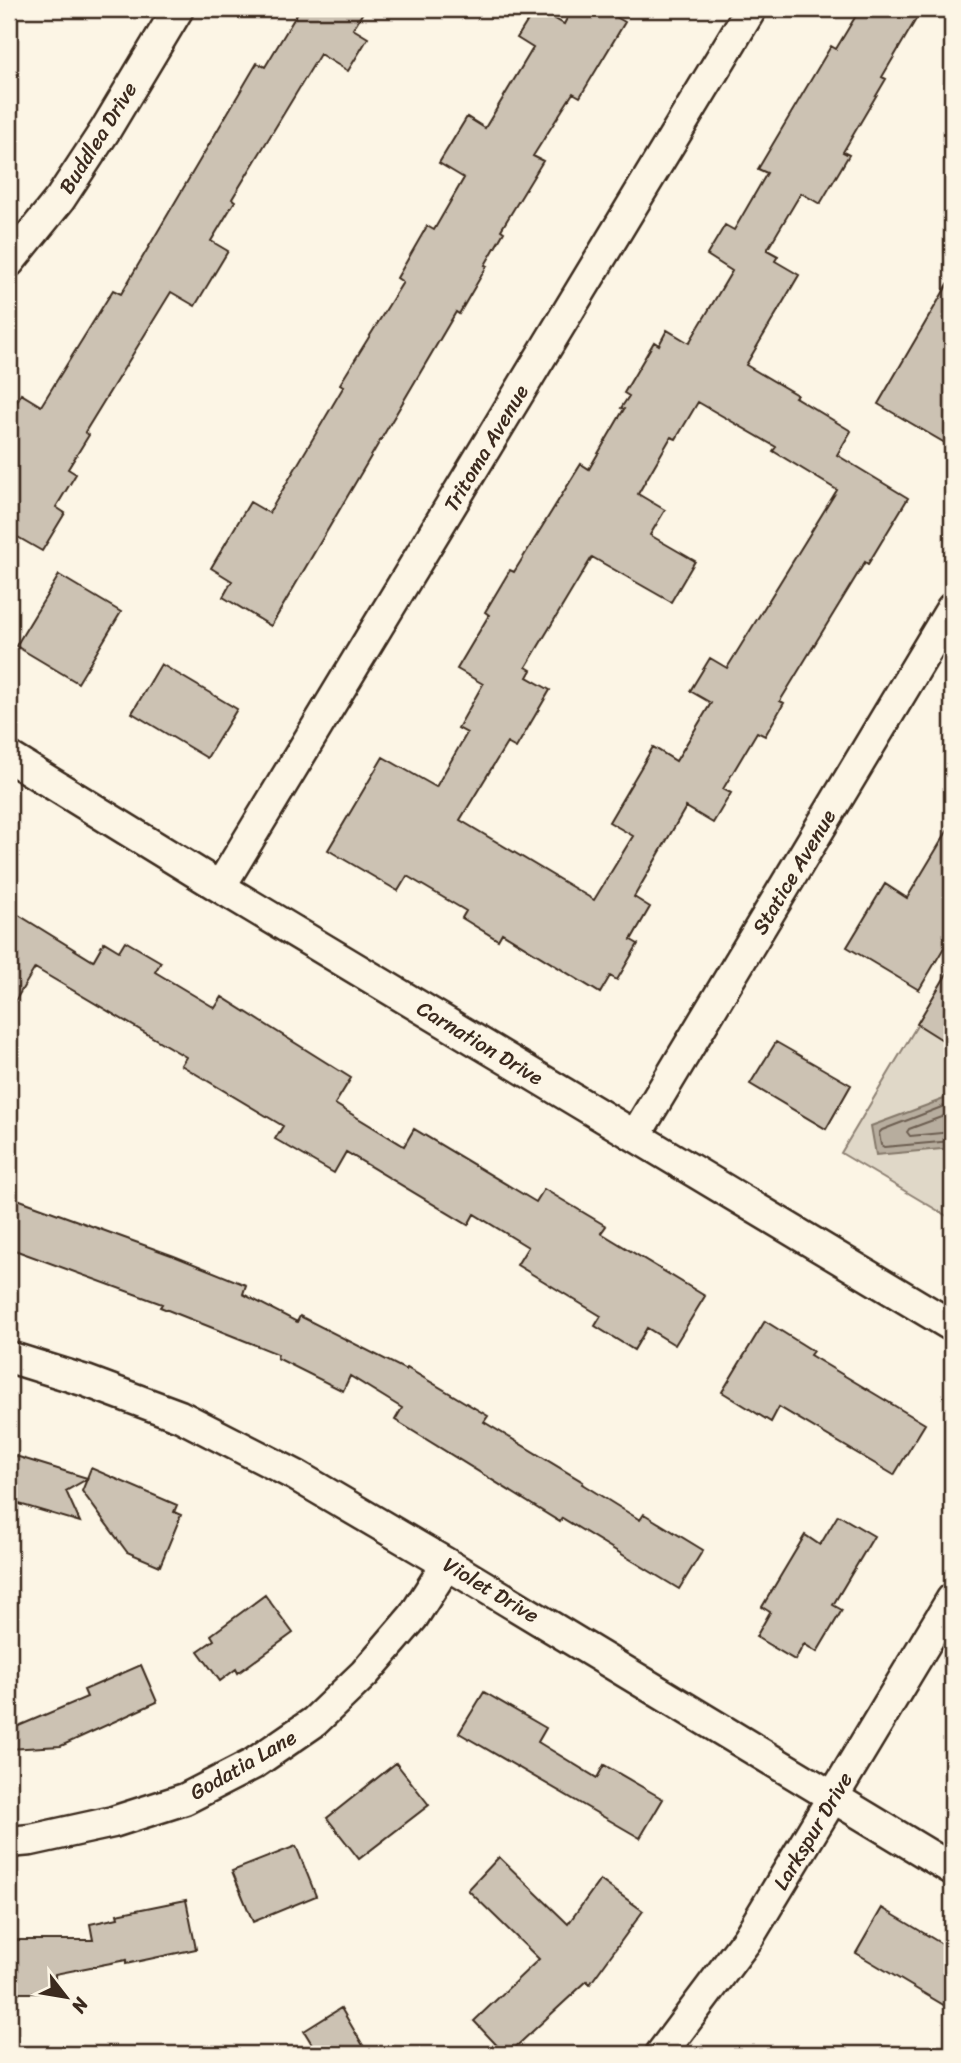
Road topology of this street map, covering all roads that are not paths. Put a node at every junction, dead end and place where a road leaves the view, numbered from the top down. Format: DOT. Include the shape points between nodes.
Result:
graph roads {
  1 [pos="178,9"];
  2 [pos="751,9"];
  3 [pos="9,262"];
  4 [pos="952,608"];
  5 [pos="9,757"];
  6 [pos="219,887"];
  7 [pos="635,1136"];
  8 [pos="952,1326"];
  9 [pos="9,1357"];
  10 [pos="447,1564"];
  11 [pos="952,1600"];
  12 [pos="833,1797"];
  13 [pos="9,1842"];
  14 [pos="952,1869"];
  15 [pos="662,2054"];
  1 -- 3 [label="street, Buddlea Drive" via="60,198"];
  2 -- 6 [label="street, Tritoma Avenue"];
  4 -- 7 [label="street, Statice Avenue"];
  5 -- 6 [label="street, Carnation Drive"];
  6 -- 7 [label="street, Carnation Drive"];
  7 -- 8 [label="street, Carnation Drive"];
  9 -- 10 [label="street, Violet Drive" via="180,1416 297,1476"];
  10 -- 12 [label="street, Violet Drive"];
  10 -- 13 [label="street, Godatia Lane" via="413,1617 365,1673 314,1722 253,1764 186,1799 113,1822"];
  11 -- 12 [label="street, Larkspur Drive"];
  12 -- 14 [label="street, Violet Drive"];
  12 -- 15 [label="street, Larkspur Drive" via="748,1938"];
}
